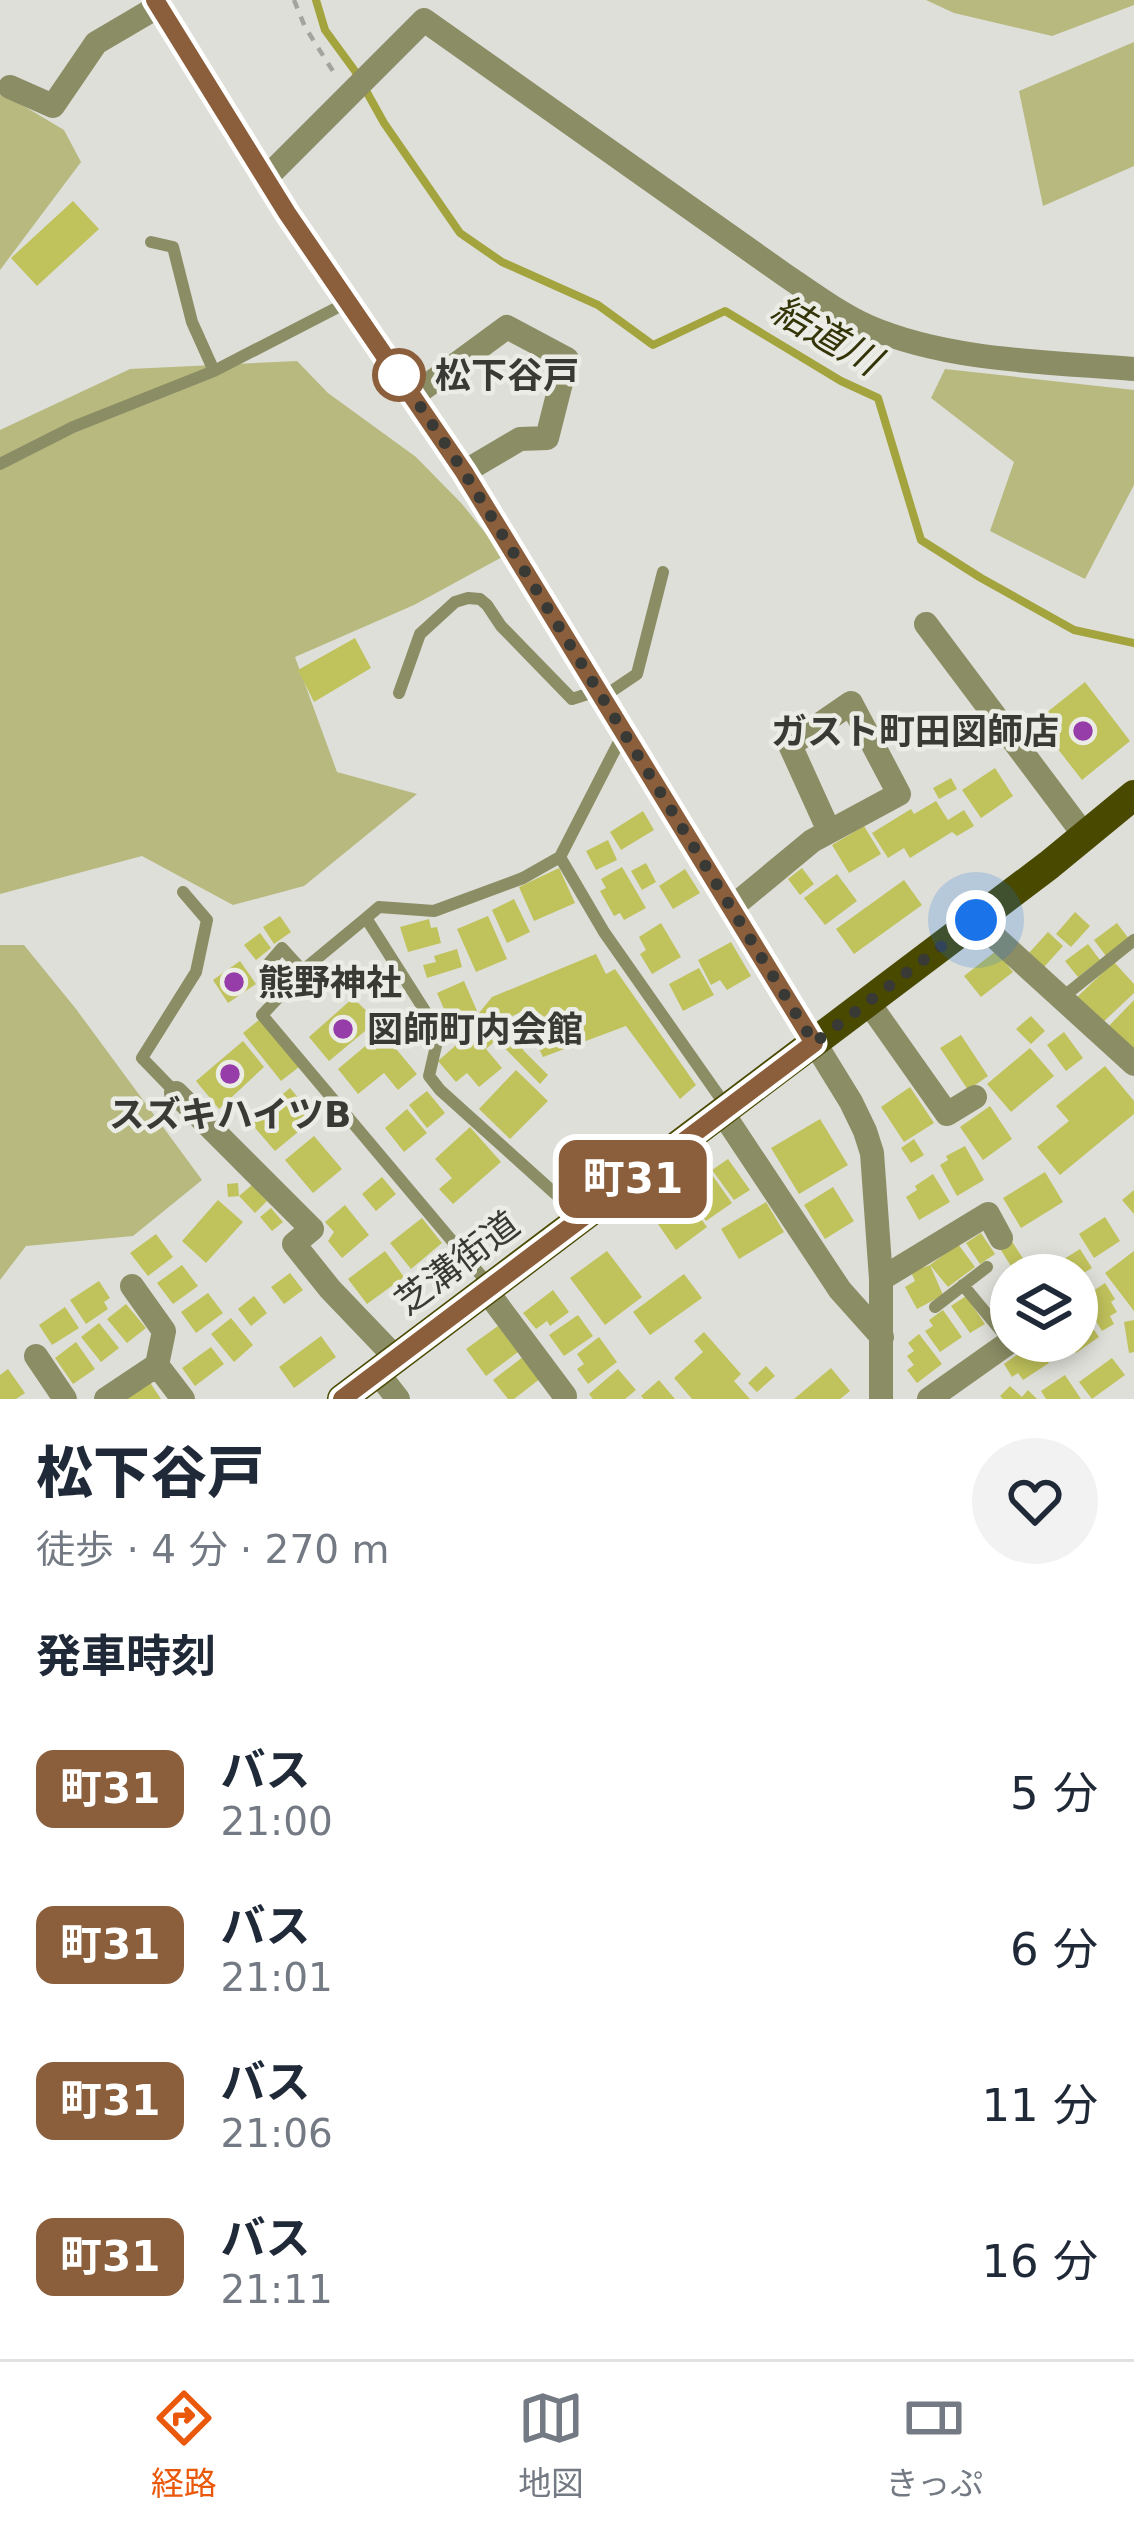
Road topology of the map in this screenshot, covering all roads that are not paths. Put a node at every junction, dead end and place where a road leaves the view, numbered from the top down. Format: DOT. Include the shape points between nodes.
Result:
graph roads {
  1 [pos="157,3"];
  2 [pos="422,10"];
  3 [pos="10,87"];
  4 [pos="266,179"];
  5 [pos="151,242"];
  6 [pos="349,301"];
  7 [pos="1134,369"];
  8 [pos="214,371"];
  9 [pos="413,396"];
  10 [pos="0,464"];
  11 [pos="464,472"];
  12 [pos="664,572"];
  13 [pos="926,624"];
  14 [pos="399,693"];
  15 [pos="600,694"];
  16 [pos="624,733"];
  17 [pos="1134,795"];
  18 [pos="829,831"];
  19 [pos="1085,836"];
  20 [pos="560,857"];
  21 [pos="183,892"];
  22 [pos="731,908"];
  23 [pos="366,918"];
  24 [pos="976,920"];
  25 [pos="1134,940"];
  26 [pos="263,970"];
  27 [pos="303,971"];
  28 [pos="1063,997"];
  29 [pos="868,1002"];
  30 [pos="814,1043"];
  31 [pos="1134,1064"];
  32 [pos="176,1093"];
  33 [pos="975,1097"];
  34 [pos="724,1110"];
  35 [pos="582,1218"];
  36 [pos="1001,1238"];
  37 [pos="987,1267"];
  38 [pos="881,1279"];
  39 [pos="963,1285"];
  40 [pos="132,1286"];
  41 [pos="488,1288"];
  42 [pos="934,1307"];
  43 [pos="990,1318"];
  44 [pos="882,1337"];
  45 [pos="36,1356"];
  46 [pos="990,1356"];
  47 [pos="157,1365"];
  48 [pos="387,1365"];
  49 [pos="565,1396"];
  50 [pos="65,1399"];
  51 [pos="106,1399"];
  52 [pos="183,1399"];
  53 [pos="341,1399"];
  54 [pos="398,1399"];
  55 [pos="881,1399"];
  56 [pos="929,1399"];
  1 -- 3 [label="street" via="96,43 53,106"];
  1 -- 4 [label="street"];
  2 -- 4 [label="street"];
  2 -- 7 [label="street" via="841,313 961,353"];
  4 -- 6 [label="street"];
  5 -- 8 [label="lane" via="173,247"];
  6 -- 8 [label="lane"];
  6 -- 9 [label="street"];
  8 -- 10 [label="lane"];
  9 -- 11 [label="street"];
  9 -- 11 [label="street" via="507,326 567,359 547,438 520,439"];
  11 -- 15 [label="street"];
  12 -- 15 [label="lane" via="637,674"];
  13 -- 19 [label="street"];
  14 -- 15 [label="lane" via="420,634 455,602 480,598 572,699"];
  15 -- 16 [label="street"];
  16 -- 20 [label="lane"];
  16 -- 22 [label="street"];
  17 -- 19 [label="main road, 芝溝街道"];
  18 -- 18 [label="street" via="899,794 850,703 790,745"];
  18 -- 22 [label="street"];
  19 -- 24 [label="main road, 芝溝街道"];
  20 -- 23 [label="lane" via="434,911 379,907"];
  20 -- 34 [label="lane"];
  21 -- 32 [label="lane" via="207,920 196,972 142,1058"];
  22 -- 30 [label="street"];
  23 -- 27 [label="lane"];
  23 -- 35 [label="lane" via="439,1033 429,1076"];
  24 -- 28 [label="street"];
  24 -- 29 [label="main road, 芝溝街道"];
  25 -- 28 [label="lane"];
  26 -- 27 [label="lane" via="282,948"];
  27 -- 41 [label="lane" via="262,1015"];
  28 -- 31 [label="street"];
  29 -- 30 [label="main road, 芝溝街道"];
  29 -- 33 [label="street" via="947,1114"];
  30 -- 34 [label="main road, 芝溝街道"];
  30 -- 38 [label="street" via="872,1153"];
  32 -- 48 [label="street" via="312,1229 294,1244"];
  34 -- 35 [label="main road, 芝溝街道"];
  34 -- 44 [label="street" via="840,1290"];
  35 -- 41 [label="main road, 芝溝街道"];
  36 -- 38 [label="street" via="988,1214"];
  37 -- 39 [label="lane"];
  38 -- 44 [label="street"];
  39 -- 42 [label="lane"];
  39 -- 43 [label="lane"];
  40 -- 47 [label="street" via="164,1331"];
  41 -- 48 [label="main road, 芝溝街道"];
  41 -- 49 [label="street"];
  44 -- 55 [label="street"];
  45 -- 50 [label="street"];
  46 -- 56 [label="street"];
  47 -- 51 [label="street"];
  47 -- 52 [label="street"];
  48 -- 53 [label="main road, 芝溝街道"];
  48 -- 54 [label="street"];
}
